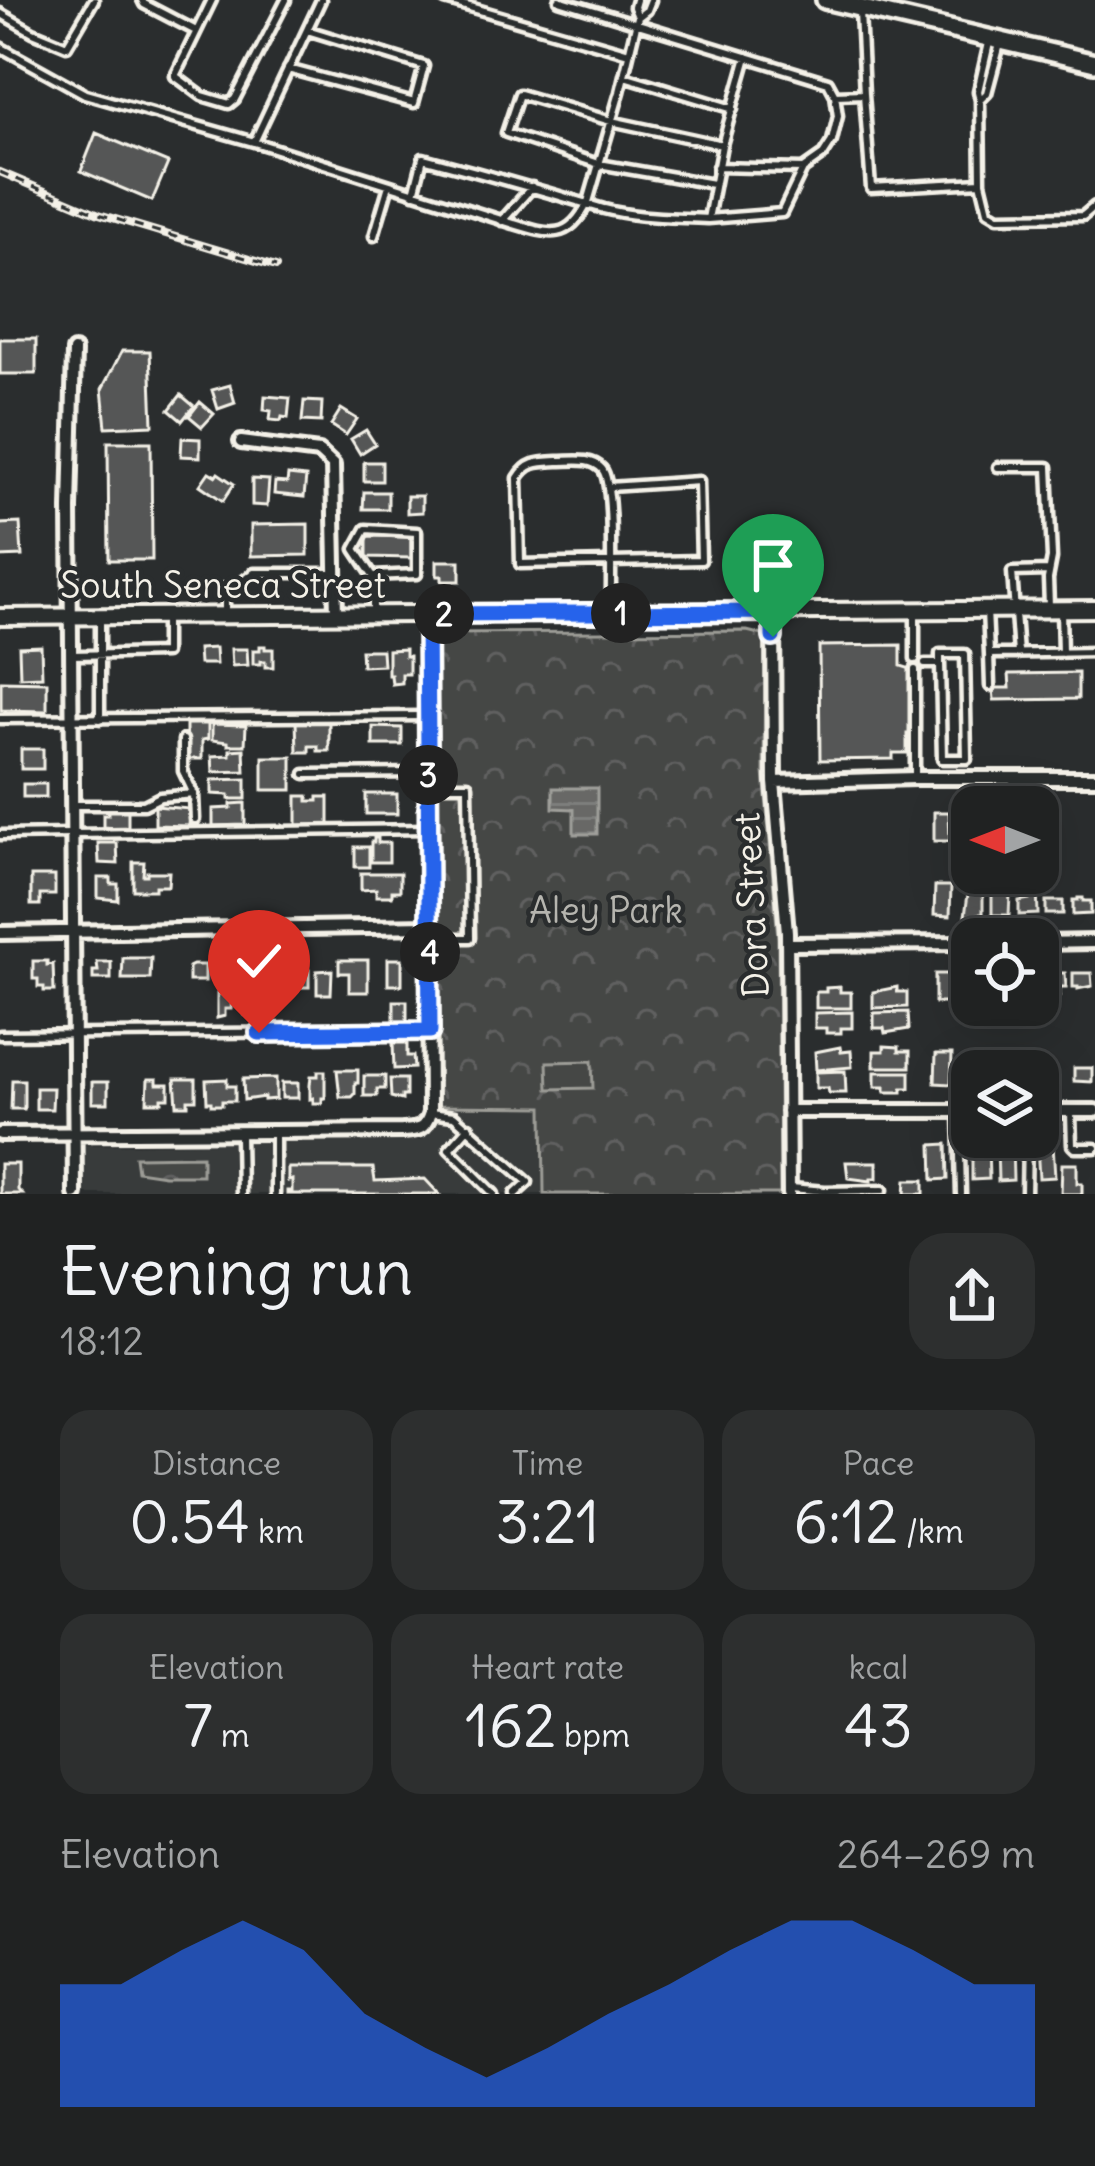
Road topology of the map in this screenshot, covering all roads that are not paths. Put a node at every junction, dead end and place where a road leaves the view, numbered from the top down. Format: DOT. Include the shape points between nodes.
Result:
graph roads {
  1 [pos="94,0"];
  2 [pos="142,0"];
  3 [pos="212,0"];
  4 [pos="286,0"];
  5 [pos="321,0"];
  6 [pos="445,0"];
  7 [pos="559,0"];
  8 [pos="636,0"];
  9 [pos="651,0"];
  10 [pos="825,0"];
  11 [pos="860,9"];
  12 [pos="0,13"];
  13 [pos="637,20"];
  14 [pos="307,29"];
  15 [pos="196,31"];
  16 [pos="995,41"];
  17 [pos="0,47"];
  18 [pos="629,53"];
  19 [pos="748,57"];
  20 [pos="1095,63"];
  21 [pos="288,69"];
  22 [pos="624,76"];
  23 [pos="864,94"];
  24 [pos="836,95"];
  25 [pos="733,109"];
  26 [pos="611,121"];
  27 [pos="254,142"];
  28 [pos="722,146"];
  29 [pos="599,164"];
  30 [pos="717,167"];
  31 [pos="803,169"];
  32 [pos="981,182"];
  33 [pos="713,184"];
  34 [pos="389,185"];
  35 [pos="532,186"];
  36 [pos="414,193"];
  37 [pos="588,202"];
  38 [pos="1095,206"];
  39 [pos="707,219"];
  40 [pos="502,220"];
  41 [pos="374,236"];
  42 [pos="74,351"];
  43 [pos="241,442"];
  44 [pos="998,466"];
  45 [pos="609,487"];
  46 [pos="335,549"];
  47 [pos="356,549"];
  48 [pos="610,562"];
  49 [pos="1049,571"];
  50 [pos="336,573"];
  51 [pos="373,576"];
  52 [pos="1055,609"];
  53 [pos="1095,609"];
  54 [pos="915,610"];
  55 [pos="987,610"];
  56 [pos="1013,610"];
  57 [pos="773,612"];
  58 [pos="611,613"];
  59 [pos="427,614"];
  60 [pos="336,615"];
  61 [pos="373,615"];
  62 [pos="71,616"];
  63 [pos="100,616"];
  64 [pos="165,616"];
  65 [pos="225,616"];
  66 [pos="0,617"];
  67 [pos="1095,652"];
  68 [pos="1018,653"];
  69 [pos="1062,653"];
  70 [pos="100,654"];
  71 [pos="989,654"];
  72 [pos="71,655"];
  73 [pos="915,659"];
  74 [pos="925,664"];
  75 [pos="940,664"];
  76 [pos="915,670"];
  77 [pos="990,686"];
  78 [pos="428,716"];
  79 [pos="100,718"];
  80 [pos="0,719"];
  81 [pos="71,719"];
  82 [pos="183,740"];
  83 [pos="942,760"];
  84 [pos="305,774"];
  85 [pos="915,778"];
  86 [pos="943,778"];
  87 [pos="1095,778"];
  88 [pos="428,779"];
  89 [pos="774,782"];
  90 [pos="194,794"];
  91 [pos="72,805"];
  92 [pos="195,819"];
  93 [pos="429,829"];
  94 [pos="72,835"];
  95 [pos="0,836"];
  96 [pos="430,932"];
  97 [pos="0,933"];
  98 [pos="72,933"];
  99 [pos="1095,942"];
  100 [pos="951,943"];
  101 [pos="1059,943"];
  102 [pos="787,944"];
  103 [pos="430,1031"];
  104 [pos="0,1035"];
  105 [pos="73,1035"];
  106 [pos="788,1111"];
  107 [pos="951,1111"];
  108 [pos="1059,1111"];
  109 [pos="1071,1111"];
  110 [pos="1095,1111"];
  111 [pos="430,1113"];
  112 [pos="469,1127"];
  113 [pos="241,1131"];
  114 [pos="275,1131"];
  115 [pos="0,1134"];
  116 [pos="74,1134"];
  117 [pos="1095,1148"];
  118 [pos="963,1158"];
  119 [pos="1027,1158"];
  120 [pos="884,1190"];
  121 [pos="789,1191"];
  122 [pos="75,1194"];
  123 [pos="241,1194"];
  124 [pos="275,1194"];
  125 [pos="494,1194"];
  126 [pos="515,1194"];
  127 [pos="961,1194"];
  128 [pos="1026,1194"];
  1 -- 12 [label="lane" via="68,46"];
  2 -- 15 [label="lane"];
  3 -- 15 [label="lane"];
  4 -- 15 [label="lane" via="229,104 176,79"];
  5 -- 14 [label="lane"];
  6 -- 18 [label="lane"];
  7 -- 13 [label="lane"];
  8 -- 13 [label="lane"];
  9 -- 13 [label="lane"];
  10 -- 11 [label="main road"];
  11 -- 16 [label="main road"];
  11 -- 23 [label="lane"];
  13 -- 18 [label="lane"];
  13 -- 19 [label="lane"];
  14 -- 21 [label="lane"];
  14 -- 21 [label="lane" via="424,66 413,103"];
  16 -- 20 [label="main road"];
  16 -- 32 [label="lane" via="978,91"];
  17 -- 27 [label="lane" via="85,94"];
  18 -- 22 [label="lane"];
  19 -- 24 [label="lane" via="828,82"];
  19 -- 25 [label="lane"];
  21 -- 27 [label="lane"];
  22 -- 25 [label="lane"];
  22 -- 26 [label="lane"];
  23 -- 24 [label="lane"];
  23 -- 32 [label="lane" via="871,188"];
  24 -- 31 [label="lane" via="832,141"];
  25 -- 28 [label="lane"];
  26 -- 28 [label="lane"];
  26 -- 29 [label="lane"];
  26 -- 29 [label="lane" via="519,94 506,133"];
  27 -- 34 [label="lane"];
  28 -- 30 [label="lane"];
  29 -- 33 [label="lane"];
  29 -- 37 [label="lane"];
  30 -- 31 [label="lane"];
  30 -- 33 [label="lane"];
  31 -- 39 [label="lane" via="782,213"];
  32 -- 38 [label="lane" via="988,211 998,217 1083,215"];
  33 -- 39 [label="lane"];
  34 -- 36 [label="lane"];
  34 -- 41 [label="lane"];
  35 -- 36 [label="lane" via="423,158"];
  35 -- 37 [label="lane"];
  35 -- 40 [label="lane"];
  36 -- 40 [label="lane"];
  37 -- 39 [label="lane"];
  37 -- 40 [label="lane" via="557,233"];
  42 -- 62 [label="street"];
  43 -- 46 [label="street" via="329,459"];
  44 -- 49 [label="lane" via="1048,467"];
  45 -- 48 [label="lane"];
  45 -- 48 [label="lane" via="700,482 701,560"];
  45 -- 48 [label="lane" via="601,466 589,460 535,462 518,478 520,564"];
  46 -- 47 [label="lane"];
  46 -- 50 [label="street"];
  47 -- 51 [label="lane"];
  47 -- 51 [label="lane" via="366,530 417,532 417,574"];
  48 -- 58 [label="lane"];
  49 -- 52 [label="lane"];
  49 -- 56 [label="lane" via="1012,572"];
  50 -- 60 [label="street"];
  50 -- 65 [label="lane" via="254,573 225,587"];
  51 -- 61 [label="lane"];
  52 -- 53 [label="street, South Seneca Street"];
  52 -- 56 [label="street, South Seneca Street"];
  52 -- 69 [label="lane"];
  54 -- 55 [label="street, South Seneca Street"];
  54 -- 57 [label="street, South Seneca Street"];
  54 -- 73 [label="lane"];
  55 -- 56 [label="street, South Seneca Street"];
  55 -- 71 [label="lane"];
  56 -- 68 [label="lane"];
  57 -- 58 [label="street, South Seneca Street"];
  57 -- 89 [label="street, Dora Street"];
  58 -- 59 [label="street, South Seneca Street"];
  59 -- 61 [label="street, South Seneca Street"];
  59 -- 78 [label="street"];
  60 -- 61 [label="street, South Seneca Street"];
  60 -- 65 [label="street, South Seneca Street"];
  62 -- 63 [label="street, South Seneca Street"];
  62 -- 66 [label="street, South Seneca Street"];
  62 -- 72 [label="street"];
  63 -- 64 [label="street, South Seneca Street"];
  63 -- 70 [label="lane"];
  64 -- 65 [label="street, South Seneca Street"];
  64 -- 70 [label="lane" via="165,653"];
  67 -- 69 [label="lane"];
  68 -- 69 [label="lane"];
  68 -- 71 [label="lane"];
  70 -- 72 [label="lane"];
  70 -- 79 [label="lane"];
  71 -- 77 [label="lane"];
  72 -- 81 [label="street"];
  74 -- 75 [label="lane"];
  75 -- 83 [label="lane"];
  75 -- 83 [label="lane" via="940,654 965,654 967,759"];
  76 -- 85 [label="lane"];
  78 -- 79 [label="lane"];
  78 -- 88 [label="street"];
  79 -- 81 [label="lane"];
  80 -- 81 [label="lane"];
  81 -- 91 [label="street"];
  82 -- 90 [label="lane"];
  83 -- 86 [label="lane"];
  84 -- 88 [label="lane"];
  85 -- 86 [label="street"];
  85 -- 89 [label="street"];
  86 -- 87 [label="street"];
  88 -- 93 [label="street"];
  88 -- 96 [label="lane" via="468,785 470,938"];
  89 -- 102 [label="street, Dora Street"];
  90 -- 91 [label="lane" via="144,806"];
  90 -- 92 [label="lane"];
  91 -- 94 [label="street"];
  93 -- 94 [label="lane"];
  93 -- 96 [label="street"];
  94 -- 95 [label="lane"];
  94 -- 98 [label="street"];
  96 -- 98 [label="street"];
  96 -- 103 [label="street"];
  97 -- 98 [label="street"];
  98 -- 105 [label="street"];
  99 -- 101 [label="street"];
  100 -- 102 [label="street"];
  102 -- 106 [label="street, Dora Street"];
  103 -- 105 [label="lane"];
  103 -- 111 [label="street"];
  104 -- 105 [label="lane"];
  105 -- 116 [label="street"];
  106 -- 107 [label="street"];
  106 -- 121 [label="street, Dora Street"];
  108 -- 109 [label="street"];
  109 -- 110 [label="street"];
  109 -- 117 [label="lane" via="1072,1145"];
  111 -- 112 [label="lane"];
  111 -- 114 [label="street" via="419,1130"];
  112 -- 125 [label="lane" via="449,1149"];
  112 -- 126 [label="lane" via="528,1182"];
  113 -- 114 [label="street"];
  113 -- 116 [label="street"];
  113 -- 123 [label="lane"];
  114 -- 124 [label="lane"];
  115 -- 116 [label="street"];
  116 -- 122 [label="street"];
  118 -- 127 [label="lane"];
  119 -- 128 [label="lane"];
  120 -- 121 [label="lane"];
}
